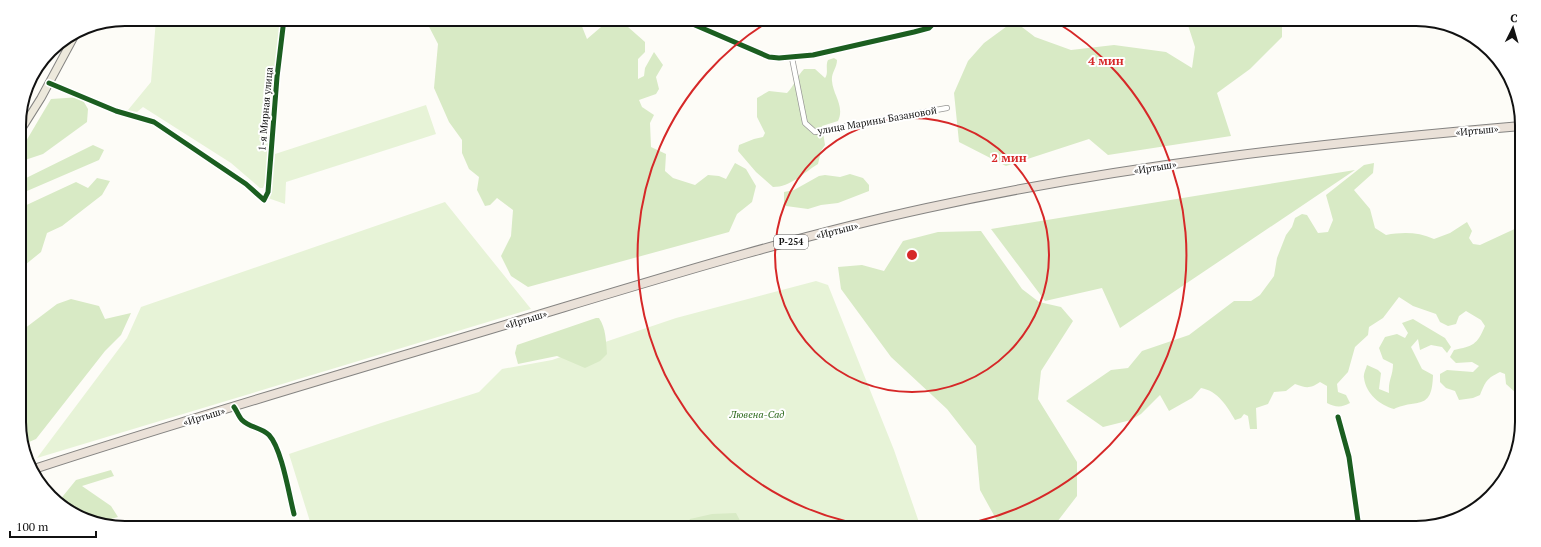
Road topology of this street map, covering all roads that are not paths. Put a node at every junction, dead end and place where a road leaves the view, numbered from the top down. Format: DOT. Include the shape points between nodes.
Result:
graph roads {
  1 [pos="283,26"];
  2 [pos="698,26"];
  3 [pos="931,26"];
  4 [pos="70,43"];
  5 [pos="792,58"];
  6 [pos="49,83"];
  7 [pos="947,108"];
  8 [pos="26,121"];
  9 [pos="1515,127"];
  10 [pos="234,407"];
  11 [pos="1338,417"];
  12 [pos="37,467"];
  13 [pos="294,514"];
  14 [pos="1358,521"];
  1 -- 6 [label="street, 1-я Мирная улица" via="268,192 264,200 246,184 154,122 116,111"];
  2 -- 5 [label="street" via="769,56"];
  3 -- 5 [label="street" via="914,32"];
  4 -- 6 [label="main road"];
  5 -- 7 [label="street, улица Марины Базановой" via="804,123 815,132"];
  6 -- 8 [label="main road"];
  9 -- 10 [label="highway, «Иртыш» / Р-254" via="1265,151 1162,165 926,208 756,251 625,288"];
  10 -- 12 [label="highway, «Иртыш» / Р-254"];
  10 -- 13 [label="street" via="248,425 263,430 270,436 279,454"];
  11 -- 14 [label="street" via="1349,457"];
}
